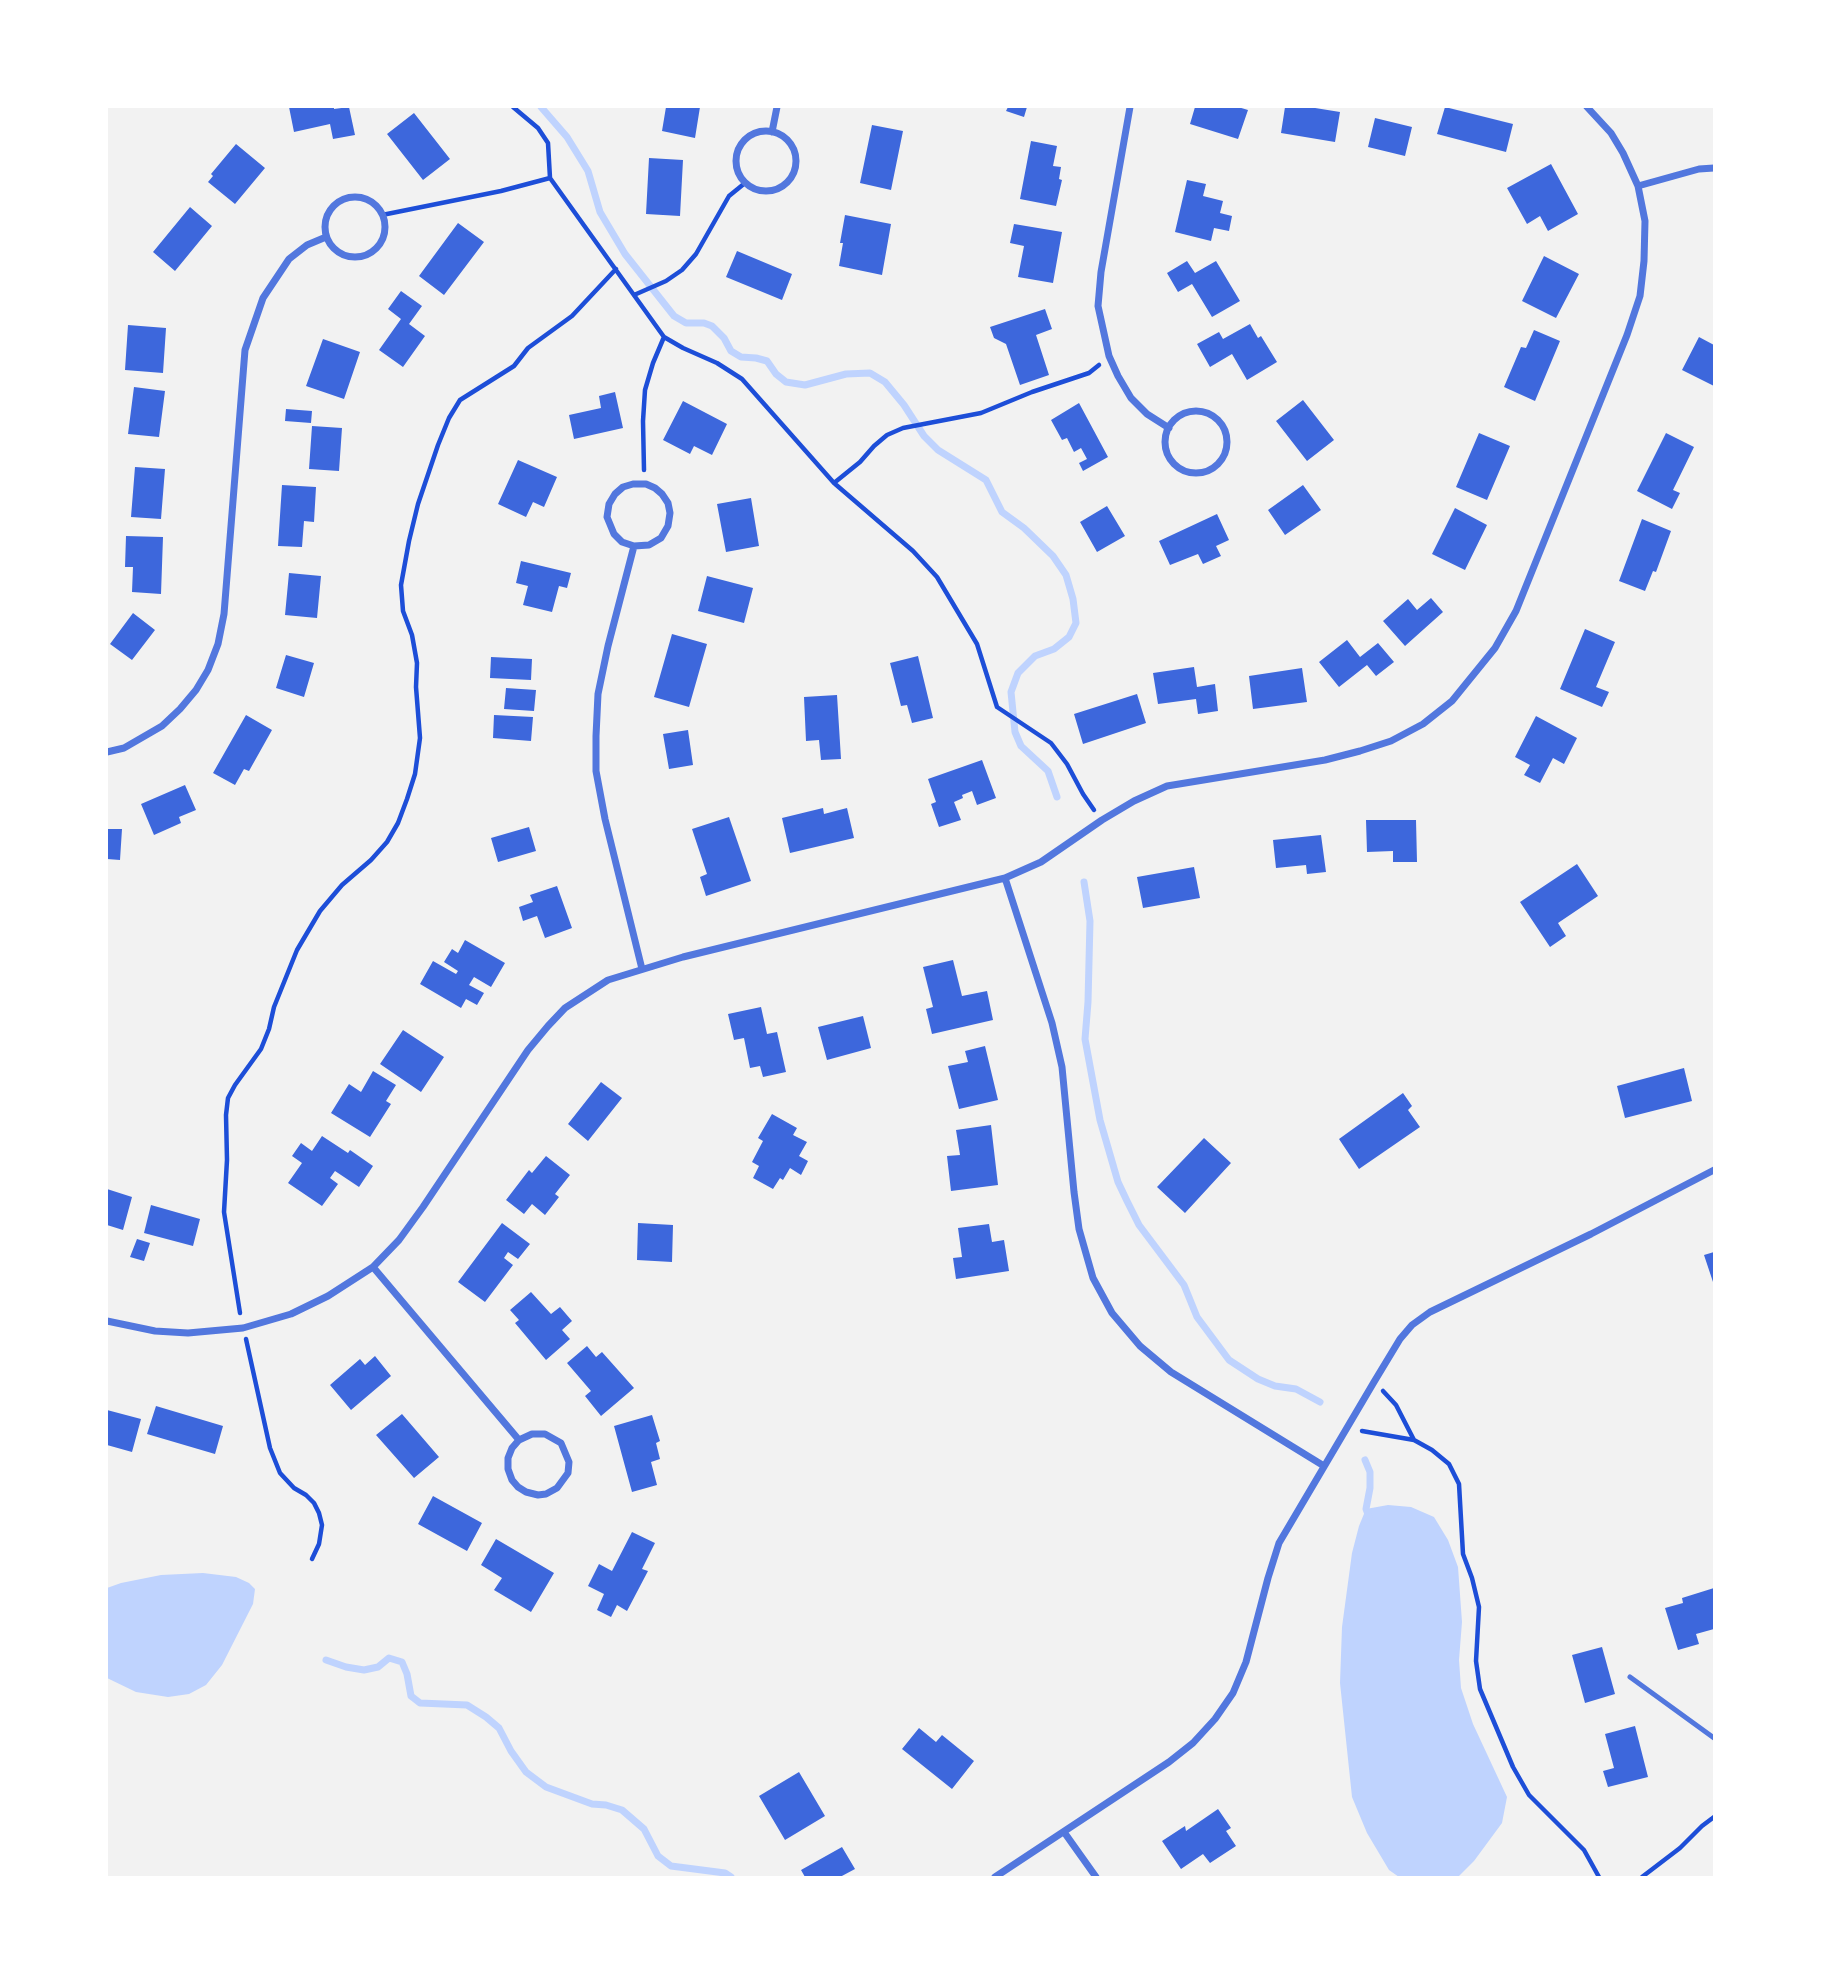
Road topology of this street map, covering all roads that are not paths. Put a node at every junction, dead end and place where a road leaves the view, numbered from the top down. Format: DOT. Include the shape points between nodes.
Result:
graph roads {
  1 [pos="777,107"];
  2 [pos="1130,107"];
  3 [pos="1587,107"];
  4 [pos="772,132"];
  5 [pos="1714,168"];
  6 [pos="1639,186"];
  7 [pos="326,237"];
  8 [pos="1169,428"];
  9 [pos="634,546"];
  10 [pos="107,752"];
  11 [pos="1004,878"];
  12 [pos="642,969"];
  13 [pos="1714,1170"];
  14 [pos="373,1267"];
  15 [pos="107,1321"];
  16 [pos="519,1440"];
  17 [pos="1324,1466"];
  18 [pos="1630,1677"];
  19 [pos="1714,1738"];
  20 [pos="1064,1832"];
  21 [pos="995,1877"];
  22 [pos="1096,1877"];
  1 -- 4 [label="street"];
  2 -- 8 [label="street" via="1098,306 1109,356 1131,398"];
  3 -- 6 [label="street" via="1611,133"];
  4 -- 4 [label="street" via="750,136 737,153 739,174 759,190 785,185 795,168 793,147"];
  5 -- 6 [label="street"];
  6 -- 11 [label="street" via="1645,221 1644,261 1640,296 1627,335 1516,611 1495,648 1452,701 1391,741 1325,760 1167,786 1101,820 1041,862"];
  7 -- 7 [label="street" via="327,214 344,199 372,202 382,215 383,238 363,256 340,253"];
  7 -- 10 [label="street" via="289,259 263,298 245,350 224,614 208,670 162,726 124,748"];
  8 -- 8 [label="street" via="1180,415 1203,412 1221,424 1227,448 1210,470 1190,472 1172,462 1166,450"];
  9 -- 9 [label="street" via="614,534 607,517 609,504 623,487 646,484 668,503 668,526 649,545"];
  9 -- 12 [label="street" via="598,694 596,771"];
  11 -- 12 [label="street"];
  11 -- 17 [label="street" via="1060,1056 1079,1229 1093,1278 1112,1313 1139,1346 1171,1372"];
  12 -- 14 [label="street" via="608,981 565,1008 548,1026 423,1207"];
  13 -- 17 [label="street" via="1412,1325"];
  14 -- 15 [label="street" via="291,1314 243,1328 188,1333"];
  14 -- 16 [label="street"];
  16 -- 16 [label="street" via="508,1458 512,1480 538,1494 557,1488 568,1473 569,1462 561,1443 545,1434"];
  17 -- 20 [label="street" via="1279,1543 1246,1662 1215,1719 1169,1762"];
  18 -- 19 [label="lane"];
  20 -- 21 [label="street"];
  20 -- 22 [label="street"];
}
